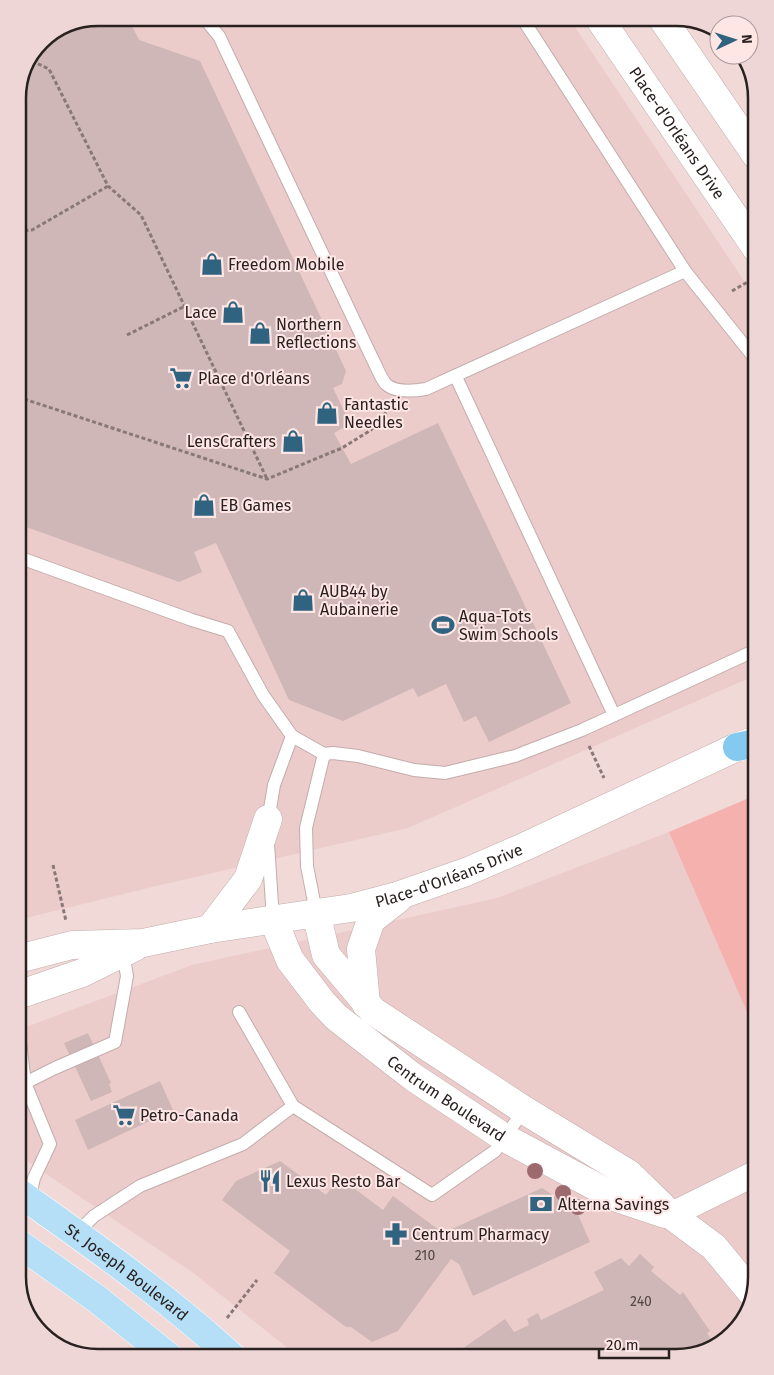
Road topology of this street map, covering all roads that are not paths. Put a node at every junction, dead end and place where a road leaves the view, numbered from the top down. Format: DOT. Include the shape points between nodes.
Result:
graph roads {
  1 [pos="211,26"];
  2 [pos="527,26"];
  3 [pos="604,26"];
  4 [pos="667,26"];
  5 [pos="748,143"];
  6 [pos="748,236"];
  7 [pos="685,271"];
  8 [pos="748,350"];
  9 [pos="456,377"];
  10 [pos="26,561"];
  11 [pos="748,654"];
  12 [pos="614,715"];
  13 [pos="292,736"];
  14 [pos="748,743"];
  15 [pos="324,754"];
  16 [pos="268,819"];
  17 [pos="405,893"];
  18 [pos="316,912"];
  19 [pos="273,919"];
  20 [pos="210,929"];
  21 [pos="133,948"];
  22 [pos="26,956"];
  23 [pos="26,993"];
  24 [pos="366,1004"];
  25 [pos="239,1012"];
  26 [pos="26,1085"];
  27 [pos="26,1098"];
  28 [pos="293,1106"];
  29 [pos="524,1110"];
  30 [pos="506,1138"];
  31 [pos="748,1177"];
  32 [pos="26,1191"];
  33 [pos="26,1198"];
  34 [pos="671,1215"];
  35 [pos="76,1234"];
  36 [pos="26,1249"];
  37 [pos="747,1287"];
  38 [pos="159,1349"];
  39 [pos="224,1349"];
  1 -- 9 [label="lane" via="219,36 387,385 414,392"];
  2 -- 7 [label="lane"];
  3 -- 6 [label="main road, Place-d'Orléans Drive"];
  4 -- 5 [label="main road"];
  7 -- 8 [label="lane"];
  7 -- 9 [label="lane"];
  9 -- 12 [label="lane"];
  10 -- 13 [label="lane" via="228,631 263,695"];
  11 -- 12 [label="lane"];
  12 -- 15 [label="lane" via="515,756 445,772 414,770 358,756"];
  13 -- 15 [label="lane"];
  13 -- 16 [label="lane" via="274,785"];
  14 -- 17 [label="main road, Place-d'Orléans Drive" via="524,847"];
  15 -- 18 [label="lane" via="306,828 306,866"];
  16 -- 19 [label="lane"];
  16 -- 20 [label="main road" via="248,880"];
  17 -- 18 [label="main road, Place-d'Orléans Drive" via="351,908"];
  17 -- 24 [label="main road" via="371,920 361,949"];
  18 -- 19 [label="main road, Place-d'Orléans Drive"];
  18 -- 24 [label="main road, Centrum Boulevard" via="326,955"];
  19 -- 20 [label="main road, Place-d'Orléans Drive"];
  19 -- 30 [label="main road, Centrum Boulevard" via="290,960 336,1017 413,1077"];
  20 -- 21 [label="main road, Place-d'Orléans Drive"];
  21 -- 22 [label="main road, Place-d'Orléans Drive" via="72,945"];
  21 -- 23 [label="main road, Place-d'Orléans Drive" via="82,973"];
  21 -- 26 [label="lane" via="115,1042 55,1068"];
  24 -- 29 [label="main road, Centrum Boulevard" via="391,1024"];
  25 -- 28 [label="lane"];
  27 -- 32 [label="lane" via="50,1144"];
  28 -- 30 [label="lane" via="432,1195 496,1151"];
  28 -- 35 [label="lane" via="243,1144 140,1186 94,1216"];
  29 -- 30 [label="lane"];
  29 -- 34 [label="main road, Centrum Boulevard" via="629,1174"];
  30 -- 34 [label="main road, Centrum Boulevard" via="617,1198"];
  31 -- 34 [label="street"];
  33 -- 35 [label="main road, St. Joseph Boulevard"];
  34 -- 37 [label="main road, Centrum Boulevard" via="714,1247"];
  35 -- 39 [label="main road, St. Joseph Boulevard"];
  36 -- 38 [label="main road" via="97,1299"];
}
